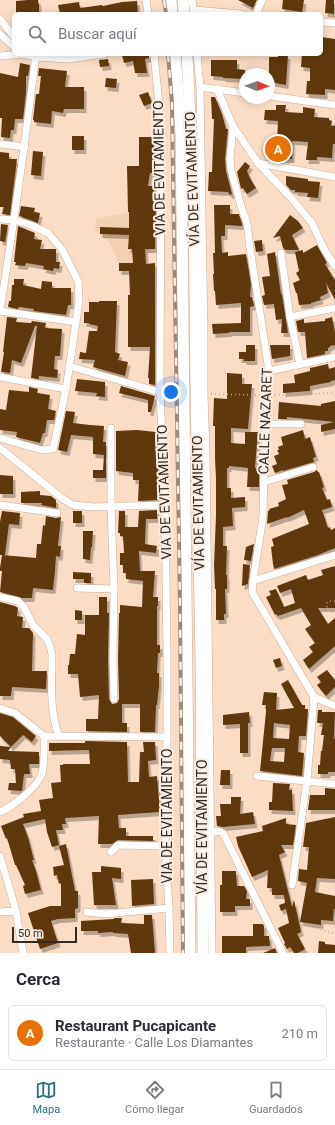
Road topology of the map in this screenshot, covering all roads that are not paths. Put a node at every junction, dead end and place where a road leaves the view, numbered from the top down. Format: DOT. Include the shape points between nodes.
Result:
graph roads {
  1 [pos="146,0"];
  2 [pos="171,0"];
  3 [pos="183,0"];
  4 [pos="192,0"];
  5 [pos="197,0"];
  6 [pos="262,0"];
  7 [pos="148,12"];
  8 [pos="172,12"];
  9 [pos="190,12"];
  10 [pos="191,12"];
  11 [pos="191,12"];
  12 [pos="257,12"];
  13 [pos="0,19"];
  14 [pos="323,22"];
  15 [pos="335,23"];
  16 [pos="0,34"];
  17 [pos="12,34"];
  18 [pos="12,45"];
  19 [pos="12,55"];
  20 [pos="0,56"];
  21 [pos="31,56"];
  22 [pos="90,56"];
  23 [pos="154,56"];
  24 [pos="175,56"];
  25 [pos="187,56"];
  26 [pos="197,56"];
  27 [pos="36,57"];
  28 [pos="200,87"];
  29 [pos="217,89"];
  30 [pos="239,92"];
  31 [pos="275,97"];
  32 [pos="335,105"];
  33 [pos="233,126"];
  34 [pos="0,144"];
  35 [pos="24,147"];
  36 [pos="258,163"];
  37 [pos="335,177"];
  38 [pos="0,219"];
  39 [pos="14,220"];
  40 [pos="281,253"];
  41 [pos="335,266"];
  42 [pos="2,286"];
  43 [pos="335,308"];
  44 [pos="0,311"];
  45 [pos="290,317"];
  46 [pos="76,322"];
  47 [pos="335,357"];
  48 [pos="300,364"];
  49 [pos="70,366"];
  50 [pos="269,371"];
  51 [pos="0,377"];
  52 [pos="66,389"];
  53 [pos="160,392"];
  54 [pos="265,424"];
  55 [pos="301,424"];
  56 [pos="111,428"];
  57 [pos="0,438"];
  58 [pos="0,448"];
  59 [pos="313,467"];
  60 [pos="264,482"];
  61 [pos="0,505"];
  62 [pos="165,505"];
  63 [pos="111,507"];
  64 [pos="58,513"];
  65 [pos="335,555"];
  66 [pos="253,581"];
  67 [pos="77,588"];
  68 [pos="114,589"];
  69 [pos="0,597"];
  70 [pos="314,697"];
  71 [pos="114,699"];
  72 [pos="335,706"];
  73 [pos="0,708"];
  74 [pos="44,736"];
  75 [pos="59,736"];
  76 [pos="168,737"];
  77 [pos="257,776"];
  78 [pos="307,781"];
  79 [pos="335,784"];
  80 [pos="0,812"];
  81 [pos="210,834"];
  82 [pos="165,846"];
  83 [pos="111,852"];
  84 [pos="1,861"];
  85 [pos="292,885"];
  86 [pos="169,908"];
  87 [pos="16,911"];
  88 [pos="0,912"];
  89 [pos="87,912"];
  90 [pos="23,953"];
  91 [pos="170,953"];
  92 [pos="190,953"];
  93 [pos="203,953"];
  94 [pos="212,953"];
  95 [pos="283,953"];
  1 -- 7 [label="street"];
  2 -- 8 [label="highway"];
  3 -- 9 [label="highway"];
  4 -- 10 [label="street"];
  5 -- 11 [label="street"];
  6 -- 12 [label="street"];
  13 -- 17 [label="street"];
  14 -- 15 [label="street"];
  16 -- 18 [label="street"];
  19 -- 20 [label="street"];
  21 -- 27 [label="street"];
  22 -- 27 [label="street" via="68,59"];
  23 -- 53 [label="street, VIA DE EVITAMIENTO" via="161,124"];
  24 -- 92 [label="highway, VÍA DE EVITAMIENTO" via="181,134"];
  25 -- 93 [label="highway, VÍA DE EVITAMIENTO" via="194,205"];
  26 -- 28 [label="street"];
  27 -- 35 [label="street"];
  28 -- 29 [label="street"];
  28 -- 81 [label="street"];
  29 -- 30 [label="street"];
  29 -- 33 [label="street, CALLE NAZARET"];
  31 -- 32 [label="street"];
  33 -- 36 [label="street"];
  33 -- 50 [label="street, CALLE NAZARET" via="231,170 248,230"];
  34 -- 35 [label="street"];
  35 -- 39 [label="street"];
  36 -- 37 [label="street"];
  36 -- 41 [label="street" via="312,223"];
  38 -- 39 [label="street"];
  39 -- 42 [label="street"];
  39 -- 46 [label="street" via="31,224 48,233 62,249 78,281"];
  40 -- 45 [label="street"];
  42 -- 44 [label="street"];
  43 -- 45 [label="street"];
  44 -- 46 [label="street"];
  45 -- 48 [label="street"];
  46 -- 49 [label="street"];
  47 -- 48 [label="street"];
  48 -- 50 [label="street"];
  49 -- 52 [label="street"];
  49 -- 53 [label="street"];
  50 -- 54 [label="street, CALLE NAZARET"];
  51 -- 52 [label="street"];
  52 -- 57 [label="street" via="53,449 42,450"];
  53 -- 62 [label="street, VIA DE EVITAMIENTO"];
  54 -- 55 [label="street"];
  54 -- 60 [label="street, CALLE NAZARET"];
  56 -- 63 [label="street"];
  58 -- 63 [label="street" via="73,505"];
  59 -- 60 [label="street"];
  60 -- 66 [label="street, CALLE NAZARET" via="263,522"];
  61 -- 64 [label="street"];
  62 -- 63 [label="street"];
  62 -- 76 [label="street, VIA DE EVITAMIENTO"];
  63 -- 68 [label="street"];
  65 -- 66 [label="street"];
  66 -- 70 [label="street, CALLE NAZARET" via="252,592"];
  67 -- 68 [label="street"];
  68 -- 71 [label="street"];
  69 -- 75 [label="street" via="18,601 50,646 54,723"];
  70 -- 72 [label="street"];
  70 -- 78 [label="street"];
  73 -- 74 [label="street" via="14,713"];
  74 -- 75 [label="street"];
  74 -- 80 [label="street" via="41,778 13,806"];
  75 -- 76 [label="street"];
  76 -- 82 [label="street, VIA DE EVITAMIENTO"];
  77 -- 78 [label="street"];
  78 -- 79 [label="street"];
  78 -- 85 [label="street"];
  81 -- 94 [label="street"];
  81 -- 95 [label="street" via="217,831 223,834"];
  82 -- 83 [label="street" via="118,845"];
  82 -- 86 [label="street, VIA DE EVITAMIENTO"];
  84 -- 87 [label="street"];
  86 -- 89 [label="street" via="105,914"];
  86 -- 91 [label="street, VIA DE EVITAMIENTO"];
  87 -- 88 [label="street"];
  87 -- 90 [label="street"];
}
